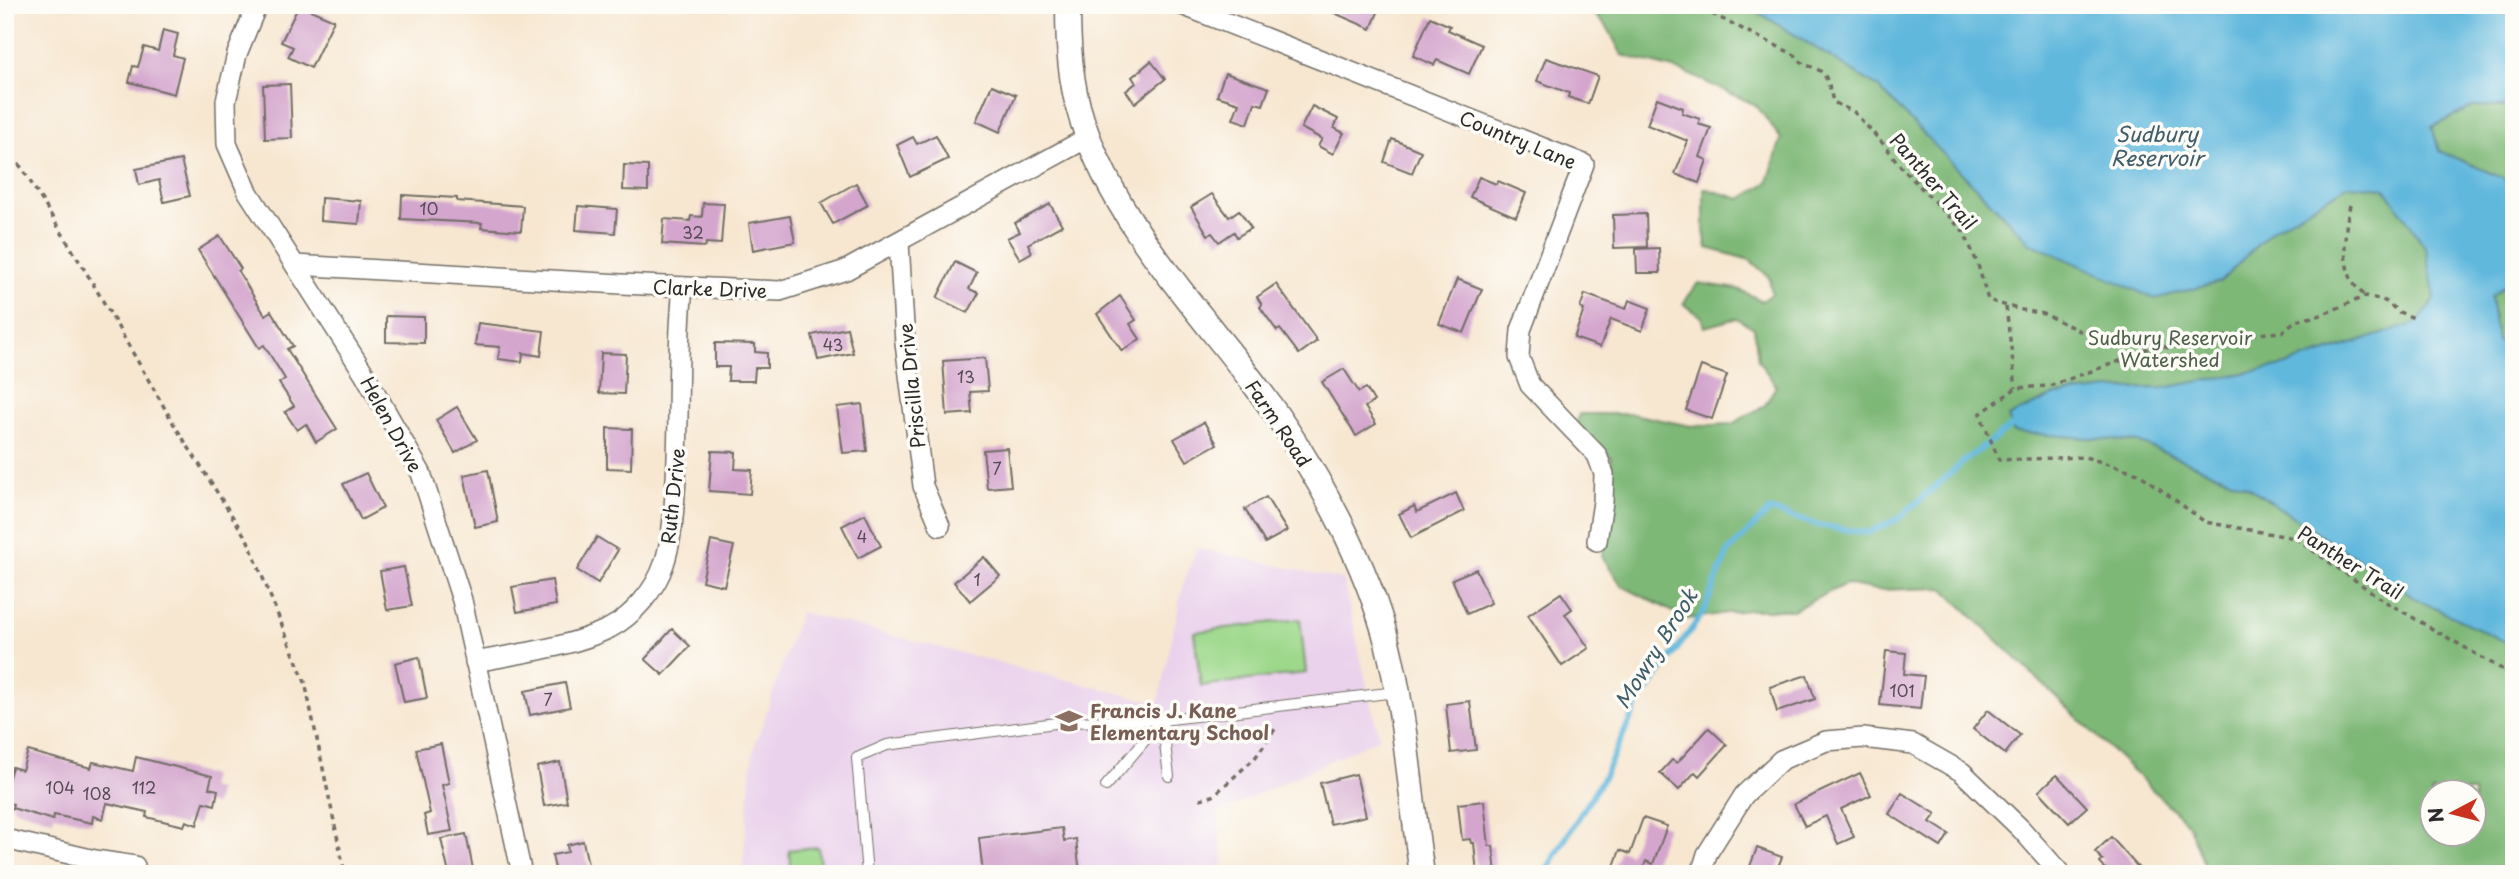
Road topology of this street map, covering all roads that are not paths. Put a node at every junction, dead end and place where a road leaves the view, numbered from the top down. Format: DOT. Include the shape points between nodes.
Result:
graph roads {
  1 [pos="257,5"];
  2 [pos="1068,5"];
  3 [pos="1182,5"];
  4 [pos="1089,137"];
  5 [pos="899,242"];
  6 [pos="295,265"];
  7 [pos="683,287"];
  8 [pos="940,526"];
  9 [pos="1597,541"];
  10 [pos="475,662"];
  11 [pos="1396,692"];
  12 [pos="1162,720"];
  13 [pos="1169,776"];
  14 [pos="1106,786"];
  15 [pos="5,839"];
  16 [pos="135,866"];
  17 [pos="522,874"];
  18 [pos="867,874"];
  19 [pos="1422,874"];
  20 [pos="1701,874"];
  21 [pos="2061,874"];
  1 -- 6 [label="street, Helen Drive" via="237,54 226,101 227,144 248,192"];
  2 -- 4 [label="street, Farm Road" via="1071,78"];
  3 -- 9 [label="street, Country Lane" via="1584,164 1521,330 1519,357 1530,385 1597,455 1604,474"];
  4 -- 5 [label="street, Clarke Drive"];
  4 -- 11 [label="street, Farm Road" via="1098,162 1143,240 1278,418 1325,494 1380,616"];
  5 -- 7 [label="street, Clarke Drive" via="846,270 780,290"];
  5 -- 8 [label="street, Priscilla Drive" via="905,344 923,486"];
  6 -- 7 [label="street, Clarke Drive"];
  6 -- 10 [label="street, Helen Drive" via="421,473 461,600"];
  7 -- 10 [label="street, Ruth Drive" via="674,513 664,565 644,601 611,627 564,644"];
  10 -- 17 [label="street, Helen Drive"];
  11 -- 12 [label="lane"];
  11 -- 19 [label="street, Farm Road"];
  12 -- 13 [label="lane"];
  12 -- 14 [label="lane"];
  12 -- 18 [label="lane" via="1063,722 887,745 857,758"];
  15 -- 16 [label="street"];
  20 -- 21 [label="street" via="1707,854 1744,795 1781,760 1826,741 1863,738 1913,744 1962,772"];
}
